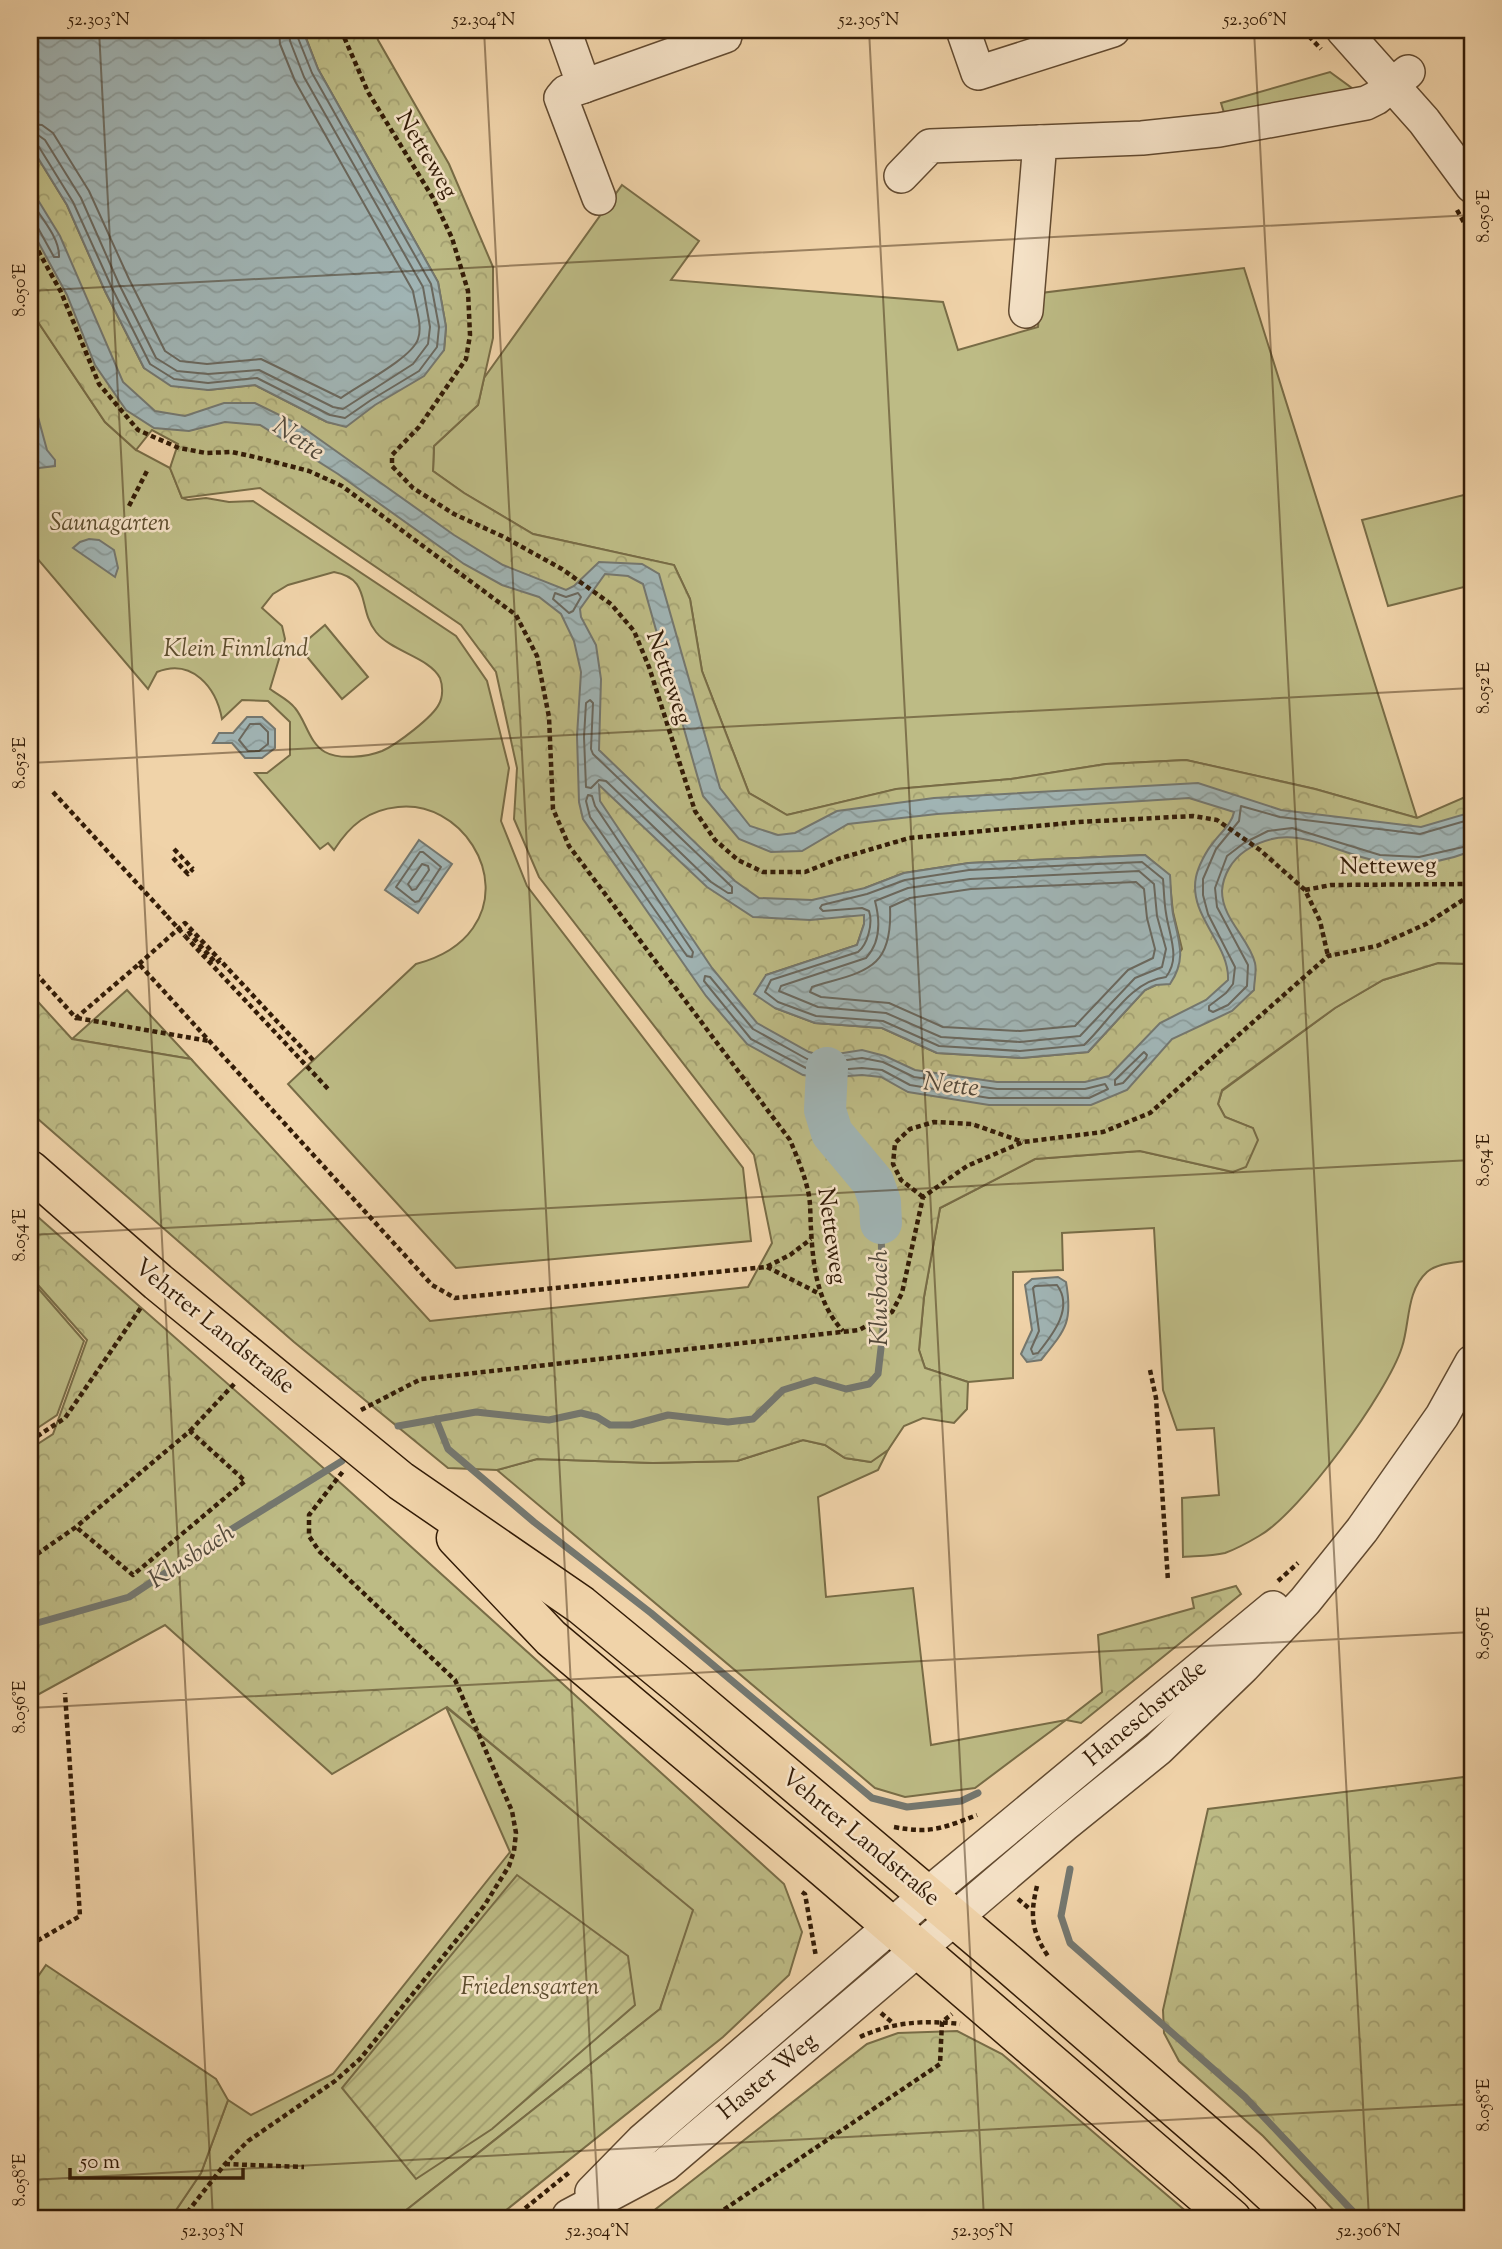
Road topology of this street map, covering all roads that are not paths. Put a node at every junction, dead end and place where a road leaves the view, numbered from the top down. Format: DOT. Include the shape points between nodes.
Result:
graph roads {
  1 [pos="564,30"];
  2 [pos="726,30"];
  3 [pos="963,30"];
  4 [pos="1113,30"];
  5 [pos="1343,30"];
  6 [pos="1401,78"];
  7 [pos="584,86"];
  8 [pos="1040,142"];
  9 [pos="901,176"];
  10 [pos="1472,186"];
  11 [pos="599,198"];
  12 [pos="1026,311"];
  13 [pos="30,1170"];
  14 [pos="1469,1350"];
  15 [pos="401,1481"];
  16 [pos="941,1908"];
  17 [pos="905,1938"];
  18 [pos="567,2217"];
  19 [pos="1233,2219"];
  20 [pos="1299,2219"];
  1 -- 7 [label="street"];
  2 -- 7 [label="street" via="725,36"];
  3 -- 4 [label="street" via="978,73"];
  5 -- 6 [label="street"];
  6 -- 8 [label="street" via="1366,103 1219,130"];
  6 -- 10 [label="street"];
  7 -- 11 [label="street" via="561,98"];
  8 -- 9 [label="street" via="930,146"];
  8 -- 12 [label="street"];
  13 -- 15 [label="main road, Vehrter Landstraße" via="158,1282"];
  14 -- 16 [label="street, Haneschstraße" via="1442,1416 1362,1530 1305,1601 1243,1667 1158,1749 1064,1825"];
  15 -- 16 [label="main road, Vehrter Landstraße" via="581,1605"];
  15 -- 17 [label="main road, Vehrter Landstraße" via="551,1638"];
  16 -- 17 [label="street, Haster Weg"];
  16 -- 20 [label="main road, Vehrter Landstraße"];
  17 -- 18 [label="street, Haster Weg" via="665,2165"];
  17 -- 19 [label="main road, Vehrter Landstraße"];
}
